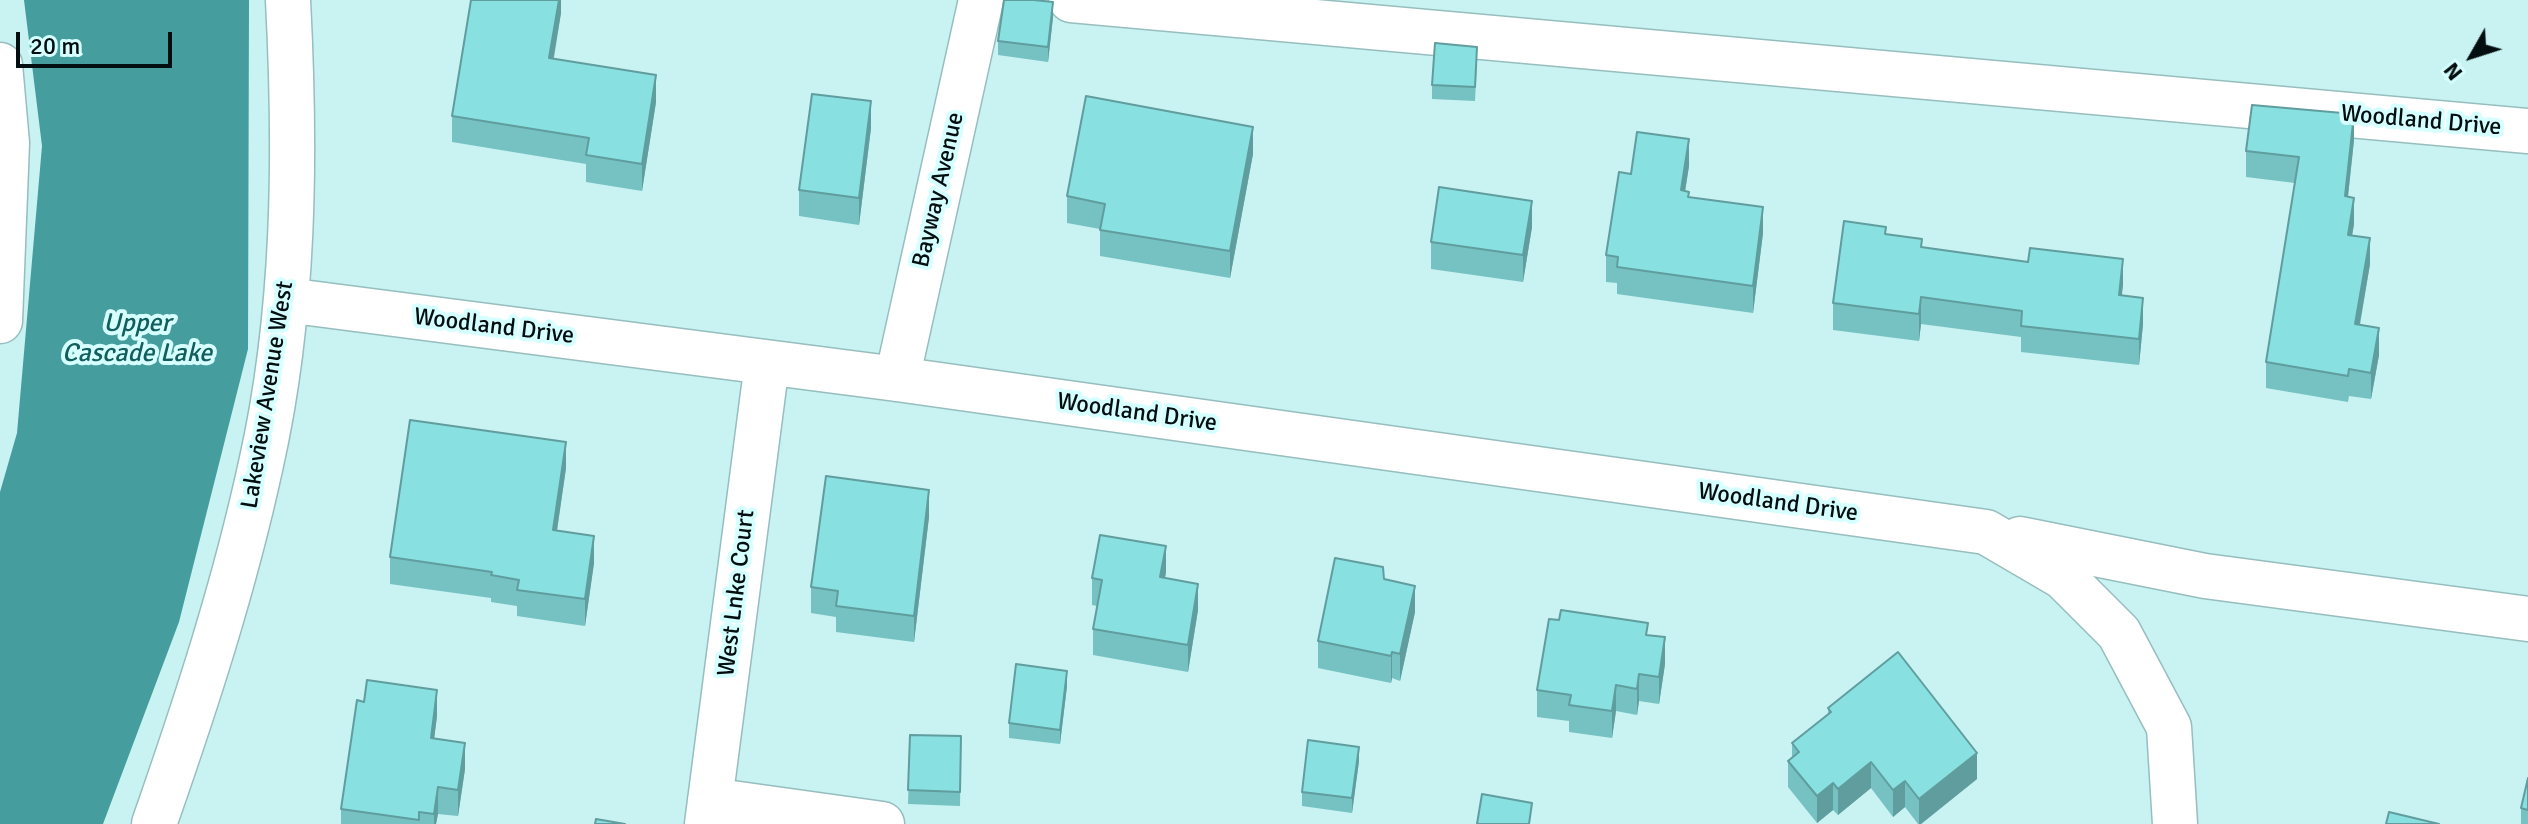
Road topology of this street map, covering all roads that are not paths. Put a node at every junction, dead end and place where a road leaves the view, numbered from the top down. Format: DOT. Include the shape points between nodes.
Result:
graph roads {
  1 [pos="288,0"];
  2 [pos="981,0"];
  3 [pos="1071,0"];
  4 [pos="0,65"];
  5 [pos="2528,131"];
  6 [pos="286,300"];
  7 [pos="0,321"];
  8 [pos="767,363"];
  9 [pos="897,379"];
  10 [pos="1986,532"];
  11 [pos="2528,619"];
  12 [pos="709,812"];
  13 [pos="154,824"];
  14 [pos="882,824"];
  15 [pos="2175,824"];
  1 -- 6 [label="street, Lakeview Avenue West" via="292,178"];
  2 -- 9 [label="street, Bayway Avenue"];
  3 -- 5 [label="street, Woodland Drive"];
  4 -- 7 [label="street" via="7,143"];
  6 -- 8 [label="street, Woodland Drive"];
  6 -- 13 [label="street, Lakeview Avenue West" via="262,461 219,634"];
  8 -- 9 [label="street, Woodland Drive"];
  8 -- 12 [label="street, West Lnke Court"];
  9 -- 10 [label="street, Woodland Drive"];
  10 -- 11 [label="street, Woodland Drive" via="2205,576"];
  10 -- 15 [label="street, Woodland Drive" via="2063,577 2119,633 2169,727"];
  12 -- 14 [label="street"];
}
